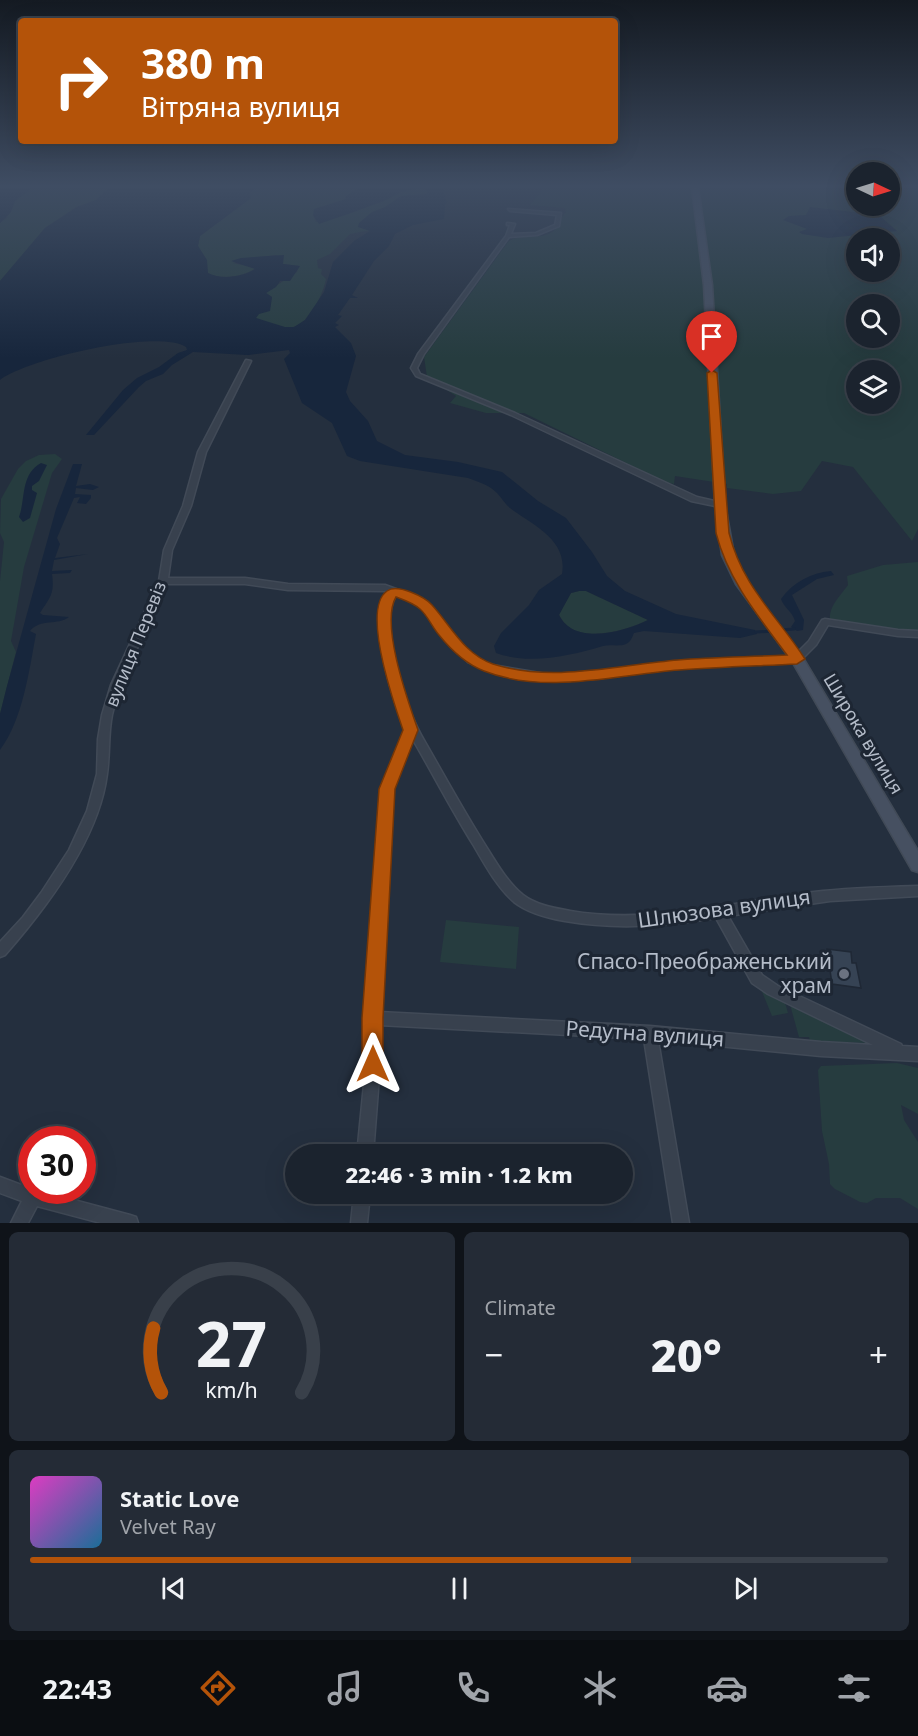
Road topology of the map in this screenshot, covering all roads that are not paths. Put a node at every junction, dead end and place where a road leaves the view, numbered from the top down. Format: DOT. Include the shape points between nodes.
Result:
graph roads {
  1 [pos="502,244"];
  2 [pos="704,244"];
  3 [pos="248,361"];
  4 [pos="720,506"];
  5 [pos="163,581"];
  6 [pos="393,592"];
  7 [pos="918,634"];
  8 [pos="797,659"];
  9 [pos="410,730"];
  10 [pos="918,865"];
  11 [pos="918,891"];
  12 [pos="720,913"];
  13 [pos="0,951"];
  14 [pos="372,1018"];
  15 [pos="650,1033"];
  16 [pos="903,1052"];
  17 [pos="918,1054"];
  18 [pos="366,1144"];
  19 [pos="0,1185"];
  20 [pos="18,1192"];
  21 [pos="30,1204"];
  22 [pos="59,1204"];
  23 [pos="361,1204"];
  24 [pos="20,1223"];
  25 [pos="130,1223"];
  26 [pos="359,1223"];
  27 [pos="681,1223"];
  1 -- 4 [label="street" via="421,354 414,368 418,375 513,414 694,499"];
  2 -- 4 [label="main road, Широка вулиця"];
  3 -- 5 [label="street, вулиця Перевіз" via="202,452 187,506 168,550"];
  4 -- 8 [label="main road, Широка вулиця" via="731,563 745,589"];
  5 -- 6 [label="street" via="385,588"];
  5 -- 13 [label="street, вулиця Перевіз" via="116,685 107,716 102,774 93,812 45,897"];
  6 -- 8 [label="street" via="426,607 471,660 520,674 552,678 678,665"];
  6 -- 9 [label="street, Шлюзова вулиця" via="387,598 385,610 387,645"];
  7 -- 8 [label="street" via="825,622 813,643"];
  8 -- 10 [label="main road, Широка вулиця"];
  9 -- 12 [label="street, Шлюзова вулиця" via="516,897 544,911 582,920 653,921"];
  9 -- 14 [label="street" via="387,789"];
  11 -- 12 [label="street, Шлюзова вулиця" via="861,891"];
  12 -- 16 [label="street" via="757,979"];
  14 -- 15 [label="street, Редутна вулиця"];
  14 -- 18 [label="street" via="373,1064"];
  15 -- 16 [label="street, Редутна вулиця" via="821,1049"];
  15 -- 27 [label="street"];
  16 -- 17 [label="street, Редутна вулиця"];
  19 -- 20 [label="street"];
  21 -- 24 [label="street"];
  22 -- 25 [label="street"];
  23 -- 26 [label="street"];
}
